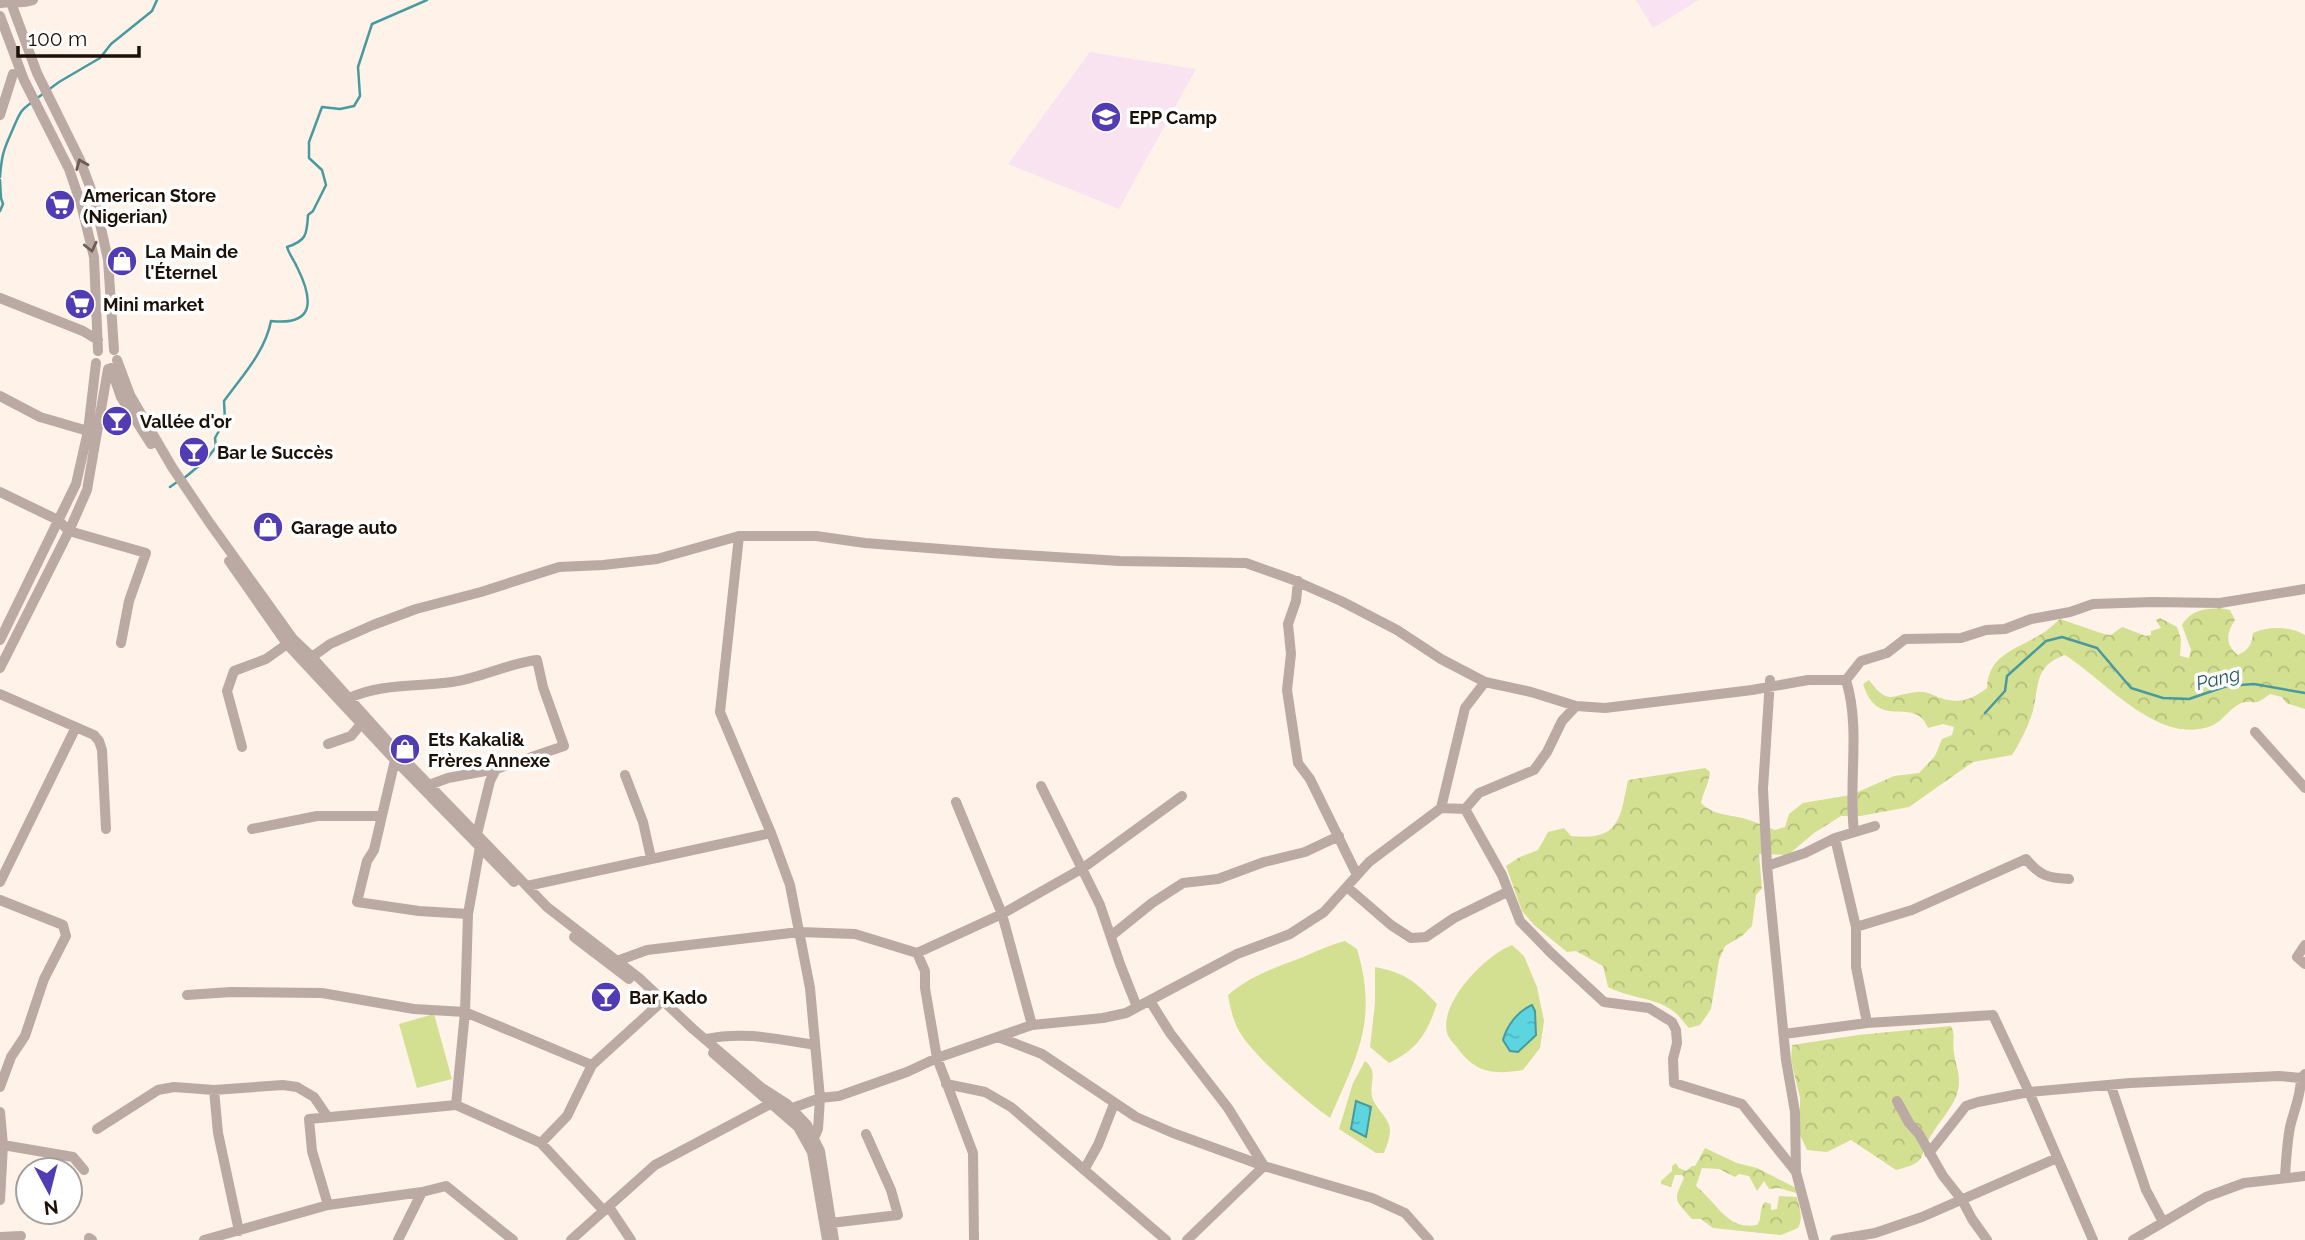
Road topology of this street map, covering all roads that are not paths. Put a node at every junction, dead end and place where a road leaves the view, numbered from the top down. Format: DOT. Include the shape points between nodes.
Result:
graph roads {
  1 [pos="33,0"];
  2 [pos="7,1"];
  3 [pos="0,16"];
  4 [pos="16,69"];
  5 [pos="0,77"];
  6 [pos="0,115"];
  7 [pos="0,298"];
  8 [pos="98,345"];
  9 [pos="112,362"];
  10 [pos="96,363"];
  11 [pos="0,396"];
  12 [pos="88,431"];
  13 [pos="179,482"];
  14 [pos="0,492"];
  15 [pos="58,520"];
  16 [pos="69,531"];
  17 [pos="739,536"];
  18 [pos="1298,581"];
  19 [pos="2305,589"];
  20 [pos="0,640"];
  21 [pos="121,643"];
  22 [pos="287,644"];
  23 [pos="312,657"];
  24 [pos="0,668"];
  25 [pos="1846,680"];
  26 [pos="1485,682"];
  27 [pos="1770,684"];
  28 [pos="0,694"];
  29 [pos="349,698"];
  30 [pos="1576,706"];
  31 [pos="362,723"];
  32 [pos="76,727"];
  33 [pos="2255,732"];
  34 [pos="328,744"];
  35 [pos="242,747"];
  36 [pos="394,760"];
  37 [pos="496,769"];
  38 [pos="625,775"];
  39 [pos="429,785"];
  40 [pos="1041,786"];
  41 [pos="2305,788"];
  42 [pos="1182,796"];
  43 [pos="956,802"];
  44 [pos="1441,808"];
  45 [pos="1465,809"];
  46 [pos="382,816"];
  47 [pos="1875,826"];
  48 [pos="106,829"];
  49 [pos="252,829"];
  50 [pos="1854,832"];
  51 [pos="771,833"];
  52 [pos="477,834"];
  53 [pos="1339,836"];
  54 [pos="1835,838"];
  55 [pos="480,848"];
  56 [pos="651,858"];
  57 [pos="1767,866"];
  58 [pos="1083,868"];
  59 [pos="1357,875"];
  60 [pos="2069,879"];
  61 [pos="0,882"];
  62 [pos="527,886"];
  63 [pos="1347,887"];
  64 [pos="1507,892"];
  65 [pos="0,900"];
  66 [pos="1002,914"];
  67 [pos="468,915"];
  68 [pos="1856,927"];
  69 [pos="799,932"];
  70 [pos="1111,936"];
  71 [pos="2305,945"];
  72 [pos="917,953"];
  73 [pos="617,961"];
  74 [pos="2305,964"];
  75 [pos="187,995"];
  76 [pos="1150,1001"];
  77 [pos="658,1005"];
  78 [pos="1137,1007"];
  79 [pos="465,1012"];
  80 [pos="1867,1023"];
  81 [pos="1032,1025"];
  82 [pos="1784,1034"];
  83 [pos="997,1037"];
  84 [pos="706,1039"];
  85 [pos="815,1045"];
  86 [pos="937,1058"];
  87 [pos="592,1065"];
  88 [pos="2303,1076"];
  89 [pos="946,1084"];
  90 [pos="2111,1086"];
  91 [pos="0,1087"];
  92 [pos="214,1090"];
  93 [pos="2029,1092"];
  94 [pos="820,1098"];
  95 [pos="1897,1101"];
  96 [pos="772,1103"];
  97 [pos="1114,1104"];
  98 [pos="456,1105"];
  99 [pos="787,1110"];
  100 [pos="0,1112"];
  101 [pos="327,1116"];
  102 [pos="97,1129"];
  103 [pos="866,1134"];
  104 [pos="814,1138"];
  105 [pos="541,1143"];
  106 [pos="3,1145"];
  107 [pos="1929,1153"];
  108 [pos="67,1156"];
  109 [pos="2057,1158"];
  110 [pos="1265,1166"];
  111 [pos="1084,1170"];
  112 [pos="1796,1172"];
  113 [pos="2305,1176"];
  114 [pos="2285,1177"];
  115 [pos="422,1192"];
  116 [pos="0,1200"];
  117 [pos="1962,1200"];
  118 [pos="328,1205"];
  119 [pos="606,1209"];
  120 [pos="2163,1222"];
  121 [pos="831,1223"];
  122 [pos="239,1231"];
  123 [pos="21,1236"];
  124 [pos="0,1237"];
  125 [pos="221,1238"];
  126 [pos="827,1239"];
  127 [pos="204,1240"];
  128 [pos="398,1240"];
  129 [pos="513,1240"];
  130 [pos="571,1240"];
  131 [pos="631,1240"];
  132 [pos="974,1240"];
  133 [pos="1166,1240"];
  134 [pos="1187,1240"];
  135 [pos="1429,1240"];
  136 [pos="1814,1240"];
  137 [pos="1835,1240"];
  138 [pos="1987,1240"];
  139 [pos="2093,1240"];
  140 [pos="2133,1240"];
  1 -- 2 [label="street"];
  9 -- 2 [label="street, one-way" via="108,260 95,200"];
  3 -- 4 [label="street"];
  4 -- 5 [label="street"];
  4 -- 6 [label="street"];
  4 -- 8 [label="street, one-way" via="69,169 81,204 94,257"];
  7 -- 8 [label="street" via="83,331"];
  8 -- 9 [label="street"];
  8 -- 10 [label="street"];
  9 -- 10 [label="street" via="101,368"];
  9 -- 13 [label="street" via="121,397"];
  9 -- 16 [label="street" via="86,490"];
  10 -- 12 [label="street"];
  11 -- 12 [label="street" via="40,417"];
  12 -- 15 [label="street" via="76,484"];
  13 -- 22 [label="street"];
  13 -- 23 [label="street" via="293,639"];
  14 -- 15 [label="street"];
  15 -- 16 [label="street"];
  15 -- 20 [label="street"];
  16 -- 21 [label="street" via="146,553 129,601"];
  16 -- 24 [label="street"];
  17 -- 18 [label="street" via="816,536 1120,561 1246,563"];
  17 -- 23 [label="street" via="657,559 559,567 416,609 330,644"];
  17 -- 51 [label="street" via="720,712"];
  18 -- 26 [label="street" via="1398,630"];
  18 -- 53 [label="street" via="1288,624 1287,690 1297,763"];
  19 -- 25 [label="street" via="2220,603 2093,604 1961,638 1905,639 1887,653 1861,661"];
  22 -- 31 [label="street"];
  22 -- 35 [label="street" via="234,671 227,691"];
  23 -- 29 [label="street"];
  25 -- 27 [label="street"];
  25 -- 50 [label="street" via="1854,738 1850,805"];
  26 -- 30 [label="street"];
  26 -- 44 [label="street" via="1465,708"];
  27 -- 30 [label="street" via="1605,708"];
  27 -- 57 [label="street" via="1763,789"];
  28 -- 32 [label="street"];
  29 -- 37 [label="street" via="387,687 453,682 537,660 564,746"];
  29 -- 39 [label="street"];
  30 -- 45 [label="street" via="1562,720 1534,770 1479,793"];
  31 -- 34 [label="street" via="351,736"];
  31 -- 36 [label="street"];
  32 -- 48 [label="street" via="94,735 102,750"];
  32 -- 61 [label="street"];
  33 -- 41 [label="street"];
  36 -- 46 [label="street"];
  36 -- 55 [label="street"];
  37 -- 39 [label="street"];
  37 -- 52 [label="street"];
  38 -- 56 [label="street"];
  39 -- 52 [label="street"];
  40 -- 58 [label="street"];
  42 -- 58 [label="street"];
  43 -- 66 [label="street"];
  44 -- 45 [label="street"];
  44 -- 59 [label="street"];
  45 -- 64 [label="street"];
  46 -- 49 [label="street" via="317,816"];
  46 -- 67 [label="street" via="357,902"];
  47 -- 50 [label="street"];
  50 -- 54 [label="street"];
  51 -- 56 [label="street"];
  51 -- 69 [label="street" via="790,885"];
  52 -- 62 [label="street"];
  53 -- 59 [label="street"];
  53 -- 70 [label="street" via="1305,852 1218,878 1183,883"];
  54 -- 57 [label="street"];
  54 -- 68 [label="street"];
  55 -- 67 [label="street"];
  55 -- 77 [label="street" via="544,912"];
  56 -- 62 [label="street"];
  57 -- 82 [label="street"];
  58 -- 66 [label="street"];
  58 -- 70 [label="street"];
  59 -- 63 [label="street"];
  60 -- 68 [label="street" via="2037,872 2026,859 1912,910"];
  62 -- 73 [label="street"];
  63 -- 64 [label="street" via="1411,938 1426,937"];
  63 -- 76 [label="street" via="1324,912 1290,934 1237,954"];
  64 -- 112 [label="street" via="1520,922 1604,1002 1649,1008 1672,1022 1677,1043 1674,1083 1742,1104"];
  65 -- 91 [label="street" via="63,925 66,936"];
  66 -- 72 [label="street"];
  66 -- 81 [label="street"];
  67 -- 79 [label="street"];
  68 -- 80 [label="street" via="1856,967"];
  69 -- 72 [label="street" via="855,934"];
  69 -- 73 [label="street" via="647,950"];
  69 -- 85 [label="street"];
  70 -- 78 [label="street"];
  71 -- 74 [label="street" via="2297,957"];
  72 -- 86 [label="street" via="925,971"];
  73 -- 84 [label="street"];
  75 -- 79 [label="street" via="322,993 414,1009"];
  76 -- 78 [label="street"];
  76 -- 110 [label="street"];
  77 -- 87 [label="street"];
  77 -- 96 [label="street"];
  78 -- 81 [label="street" via="1103,1018"];
  79 -- 87 [label="street"];
  79 -- 98 [label="street"];
  80 -- 82 [label="street"];
  80 -- 93 [label="street" via="1993,1015"];
  81 -- 83 [label="street"];
  82 -- 112 [label="street" via="1795,1112"];
  83 -- 86 [label="street"];
  83 -- 97 [label="street" via="1042,1054"];
  84 -- 85 [label="street" via="757,1035"];
  84 -- 99 [label="street"];
  85 -- 94 [label="street"];
  86 -- 89 [label="street"];
  86 -- 94 [label="street" via="839,1096"];
  87 -- 105 [label="street" via="567,1116"];
  88 -- 90 [label="street"];
  88 -- 114 [label="street" via="2290,1126"];
  89 -- 111 [label="street" via="985,1092 1011,1107"];
  89 -- 132 [label="street" via="973,1153"];
  90 -- 93 [label="street"];
  90 -- 120 [label="street" via="2146,1190"];
  92 -- 101 [label="street" via="297,1087 314,1097"];
  92 -- 102 [label="street" via="158,1090"];
  92 -- 122 [label="street" via="218,1133"];
  93 -- 107 [label="street" via="1966,1106"];
  93 -- 109 [label="street"];
  94 -- 99 [label="street"];
  94 -- 104 [label="street"];
  95 -- 107 [label="street"];
  96 -- 99 [label="street"];
  96 -- 119 [label="street" via="655,1166"];
  97 -- 110 [label="street" via="1173,1133"];
  97 -- 111 [label="street"];
  98 -- 101 [label="street"];
  98 -- 105 [label="street"];
  99 -- 104 [label="street" via="807,1125"];
  99 -- 126 [label="street" via="812,1152"];
  100 -- 106 [label="street"];
  101 -- 118 [label="street" via="309,1119 312,1151"];
  103 -- 121 [label="street" via="898,1215"];
  104 -- 121 [label="street"];
  105 -- 119 [label="street"];
  106 -- 108 [label="street"];
  106 -- 116 [label="street"];
  107 -- 117 [label="street"];
  109 -- 117 [label="street"];
  109 -- 139 [label="street"];
  110 -- 134 [label="street"];
  110 -- 135 [label="street" via="1372,1198 1405,1213"];
  111 -- 133 [label="street"];
  112 -- 136 [label="street"];
  113 -- 114 [label="street"];
  114 -- 120 [label="street" via="2244,1182"];
  115 -- 118 [label="street"];
  115 -- 128 [label="street"];
  115 -- 129 [label="street" via="446,1186"];
  117 -- 137 [label="street" via="1875,1233"];
  117 -- 138 [label="street"];
  118 -- 122 [label="street"];
  119 -- 130 [label="street"];
  119 -- 131 [label="street"];
  120 -- 140 [label="street"];
  121 -- 126 [label="street"];
  122 -- 125 [label="street"];
  123 -- 124 [label="street"];
  125 -- 127 [label="street"];
}
